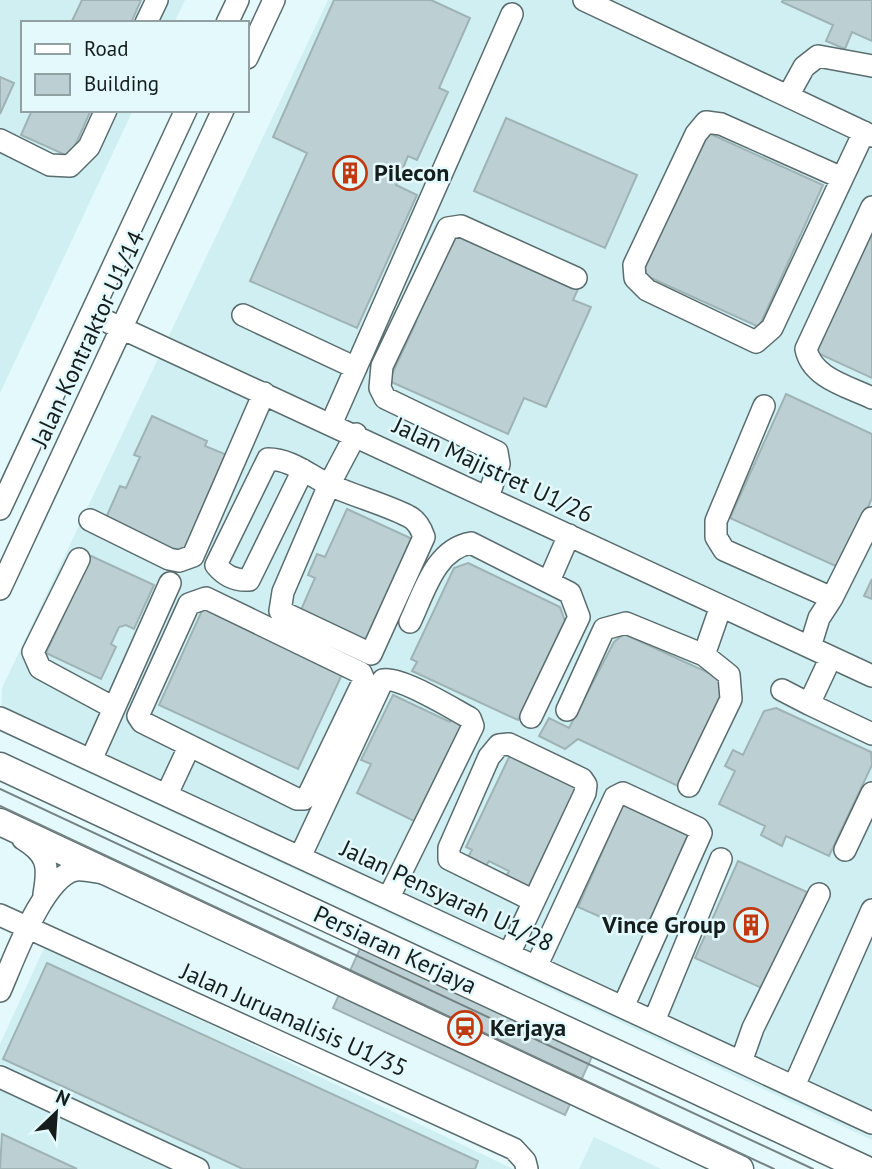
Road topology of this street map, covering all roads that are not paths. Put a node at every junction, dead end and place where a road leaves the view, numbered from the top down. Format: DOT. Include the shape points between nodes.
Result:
graph roads {
  1 [pos="157,0"];
  2 [pos="238,0"];
  3 [pos="274,0"];
  4 [pos="592,2"];
  5 [pos="512,14"];
  6 [pos="147,21"];
  7 [pos="228,21"];
  8 [pos="248,56"];
  9 [pos="872,66"];
  10 [pos="788,96"];
  11 [pos="105,112"];
  12 [pos="185,112"];
  13 [pos="222,112"];
  14 [pos="868,134"];
  15 [pos="0,140"];
  16 [pos="842,178"];
  17 [pos="872,207"];
  18 [pos="576,278"];
  19 [pos="91,314"];
  20 [pos="243,315"];
  21 [pos="122,328"];
  22 [pos="356,368"];
  23 [pos="264,393"];
  24 [pos="872,398"];
  25 [pos="764,406"];
  26 [pos="332,422"];
  27 [pos="356,434"];
  28 [pos="303,470"];
  29 [pos="329,485"];
  30 [pos="488,498"];
  31 [pos="0,509"];
  32 [pos="872,518"];
  33 [pos="90,520"];
  34 [pos="569,535"];
  35 [pos="79,559"];
  36 [pos="549,581"];
  37 [pos="170,583"];
  38 [pos="0,589"];
  39 [pos="832,598"];
  40 [pos="721,606"];
  41 [pos="410,622"];
  42 [pos="810,647"];
  43 [pos="704,655"];
  44 [pos="831,657"];
  45 [pos="872,676"];
  46 [pos="782,691"];
  47 [pos="809,704"];
  48 [pos="114,708"];
  49 [pos="567,710"];
  50 [pos="0,718"];
  51 [pos="531,718"];
  52 [pos="872,734"];
  53 [pos="189,747"];
  54 [pos="0,756"];
  55 [pos="91,760"];
  56 [pos="0,766"];
  57 [pos="689,786"];
  58 [pos="167,794"];
  59 [pos="869,808"];
  60 [pos="105,815"];
  61 [pos="0,823"];
  62 [pos="845,850"];
  63 [pos="300,857"];
  64 [pos="721,859"];
  65 [pos="819,894"];
  66 [pos="389,897"];
  67 [pos="43,899"];
  68 [pos="166,900"];
  69 [pos="534,901"];
  70 [pos="872,911"];
  71 [pos="0,915"];
  72 [pos="29,929"];
  73 [pos="510,952"];
  74 [pos="536,967"];
  75 [pos="0,991"];
  76 [pos="623,1007"];
  77 [pos="654,1021"];
  78 [pos="741,1062"];
  79 [pos="0,1077"];
  80 [pos="794,1086"];
  81 [pos="872,1123"];
  82 [pos="198,1169"];
  83 [pos="527,1169"];
  84 [pos="740,1169"];
  85 [pos="865,1169"];
  1 -- 6 [label="street"];
  2 -- 7 [label="street"];
  3 -- 8 [label="street"];
  4 -- 10 [label="street"];
  5 -- 22 [label="street"];
  9 -- 10 [label="street" via="818,56 804,67"];
  10 -- 14 [label="street"];
  11 -- 15 [label="street" via="89,147 70,166 50,165"];
  12 -- 19 [label="street, Jalan Kontraktor U1/14"];
  13 -- 21 [label="street, Jalan Kontraktor U1/14"];
  14 -- 16 [label="street"];
  16 -- 16 [label="street" via="772,328 756,342 647,290 635,278 634,265 695,134 706,122 721,124"];
  17 -- 24 [label="street" via="806,349 815,371"];
  18 -- 30 [label="street" via="461,226 448,228 382,366 380,388 385,398 497,452 499,464"];
  19 -- 21 [label="street, Jalan Majistret U1/26"];
  19 -- 31 [label="street, Jalan Kontraktor U1/14"];
  20 -- 22 [label="street"];
  21 -- 23 [label="street, Jalan Majistret U1/26"];
  21 -- 38 [label="street, Jalan Kontraktor U1/14"];
  22 -- 26 [label="street"];
  23 -- 26 [label="street, Jalan Majistret U1/26"];
  23 -- 33 [label="street" via="193,556 169,559"];
  25 -- 39 [label="street" via="716,521 716,537 724,550"];
  26 -- 27 [label="street, Jalan Majistret U1/26"];
  27 -- 29 [label="street"];
  27 -- 30 [label="street, Jalan Majistret U1/26"];
  28 -- 28 [label="street" via="278,459 263,465 216,565 223,573 249,580"];
  28 -- 29 [label="street"];
  29 -- 29 [label="street" via="283,592 280,611 371,654 424,537 411,517"];
  30 -- 34 [label="street, Jalan Majistret U1/26"];
  32 -- 39 [label="street"];
  34 -- 36 [label="street"];
  34 -- 40 [label="street, Jalan Majistret U1/26"];
  35 -- 48 [label="street" via="33,652 40,668"];
  36 -- 41 [label="street" via="471,544 459,545 441,560"];
  36 -- 51 [label="street" via="570,593 579,617"];
  37 -- 48 [label="street"];
  39 -- 42 [label="street" via="819,618"];
  40 -- 42 [label="street, Jalan Majistret U1/26"];
  40 -- 43 [label="street"];
  42 -- 44 [label="street, Jalan Majistret U1/26"];
  43 -- 49 [label="street" via="626,623 613,624 604,629"];
  43 -- 57 [label="street" via="729,675 732,699"];
  44 -- 45 [label="street, Jalan Majistret U1/26"];
  44 -- 47 [label="street"];
  46 -- 47 [label="street"];
  47 -- 52 [label="street"];
  48 -- 55 [label="street"];
  50 -- 55 [label="street, Jalan Pensyarah U1/28"];
  53 -- 53 [label="street" via="304,799 364,680 361,673 206,598 197,599 189,604 138,716"];
  53 -- 58 [label="street"];
  54 -- 60 [label="main road"];
  55 -- 58 [label="street, Jalan Pensyarah U1/28"];
  56 -- 60 [label="main road, Persiaran Kerjaya"];
  58 -- 63 [label="street, Jalan Pensyarah U1/28"];
  59 -- 62 [label="street"];
  60 -- 85 [label="main road, Persiaran Kerjaya"];
  61 -- 67 [label="street" via="37,848 48,869"];
  61 -- 68 [label="main road"];
  63 -- 66 [label="street, Jalan Pensyarah U1/28"];
  63 -- 66 [label="street" via="383,680 402,684 470,718 473,726"];
  64 -- 77 [label="street"];
  65 -- 78 [label="street"];
  66 -- 73 [label="street, Jalan Pensyarah U1/28"];
  67 -- 68 [label="street" via="58,878 76,870 103,873"];
  67 -- 72 [label="street"];
  68 -- 84 [label="main road"];
  69 -- 69 [label="street" via="586,785 509,744 499,745 484,768 449,848 449,859"];
  69 -- 73 [label="street"];
  70 -- 80 [label="street"];
  71 -- 72 [label="street, Jalan Juruanalisis U1/35"];
  72 -- 75 [label="street"];
  72 -- 83 [label="street, Jalan Juruanalisis U1/35" via="514,1149"];
  73 -- 74 [label="street, Jalan Pensyarah U1/28"];
  74 -- 76 [label="street, Jalan Pensyarah U1/28"];
  74 -- 76 [label="street" via="615,797 623,793 701,833"];
  76 -- 77 [label="street, Jalan Pensyarah U1/28"];
  77 -- 78 [label="street, Jalan Pensyarah U1/28"];
  78 -- 80 [label="street, Jalan Pensyarah U1/28"];
  79 -- 82 [label="street"];
  80 -- 81 [label="street, Jalan Pensyarah U1/28"];
}
